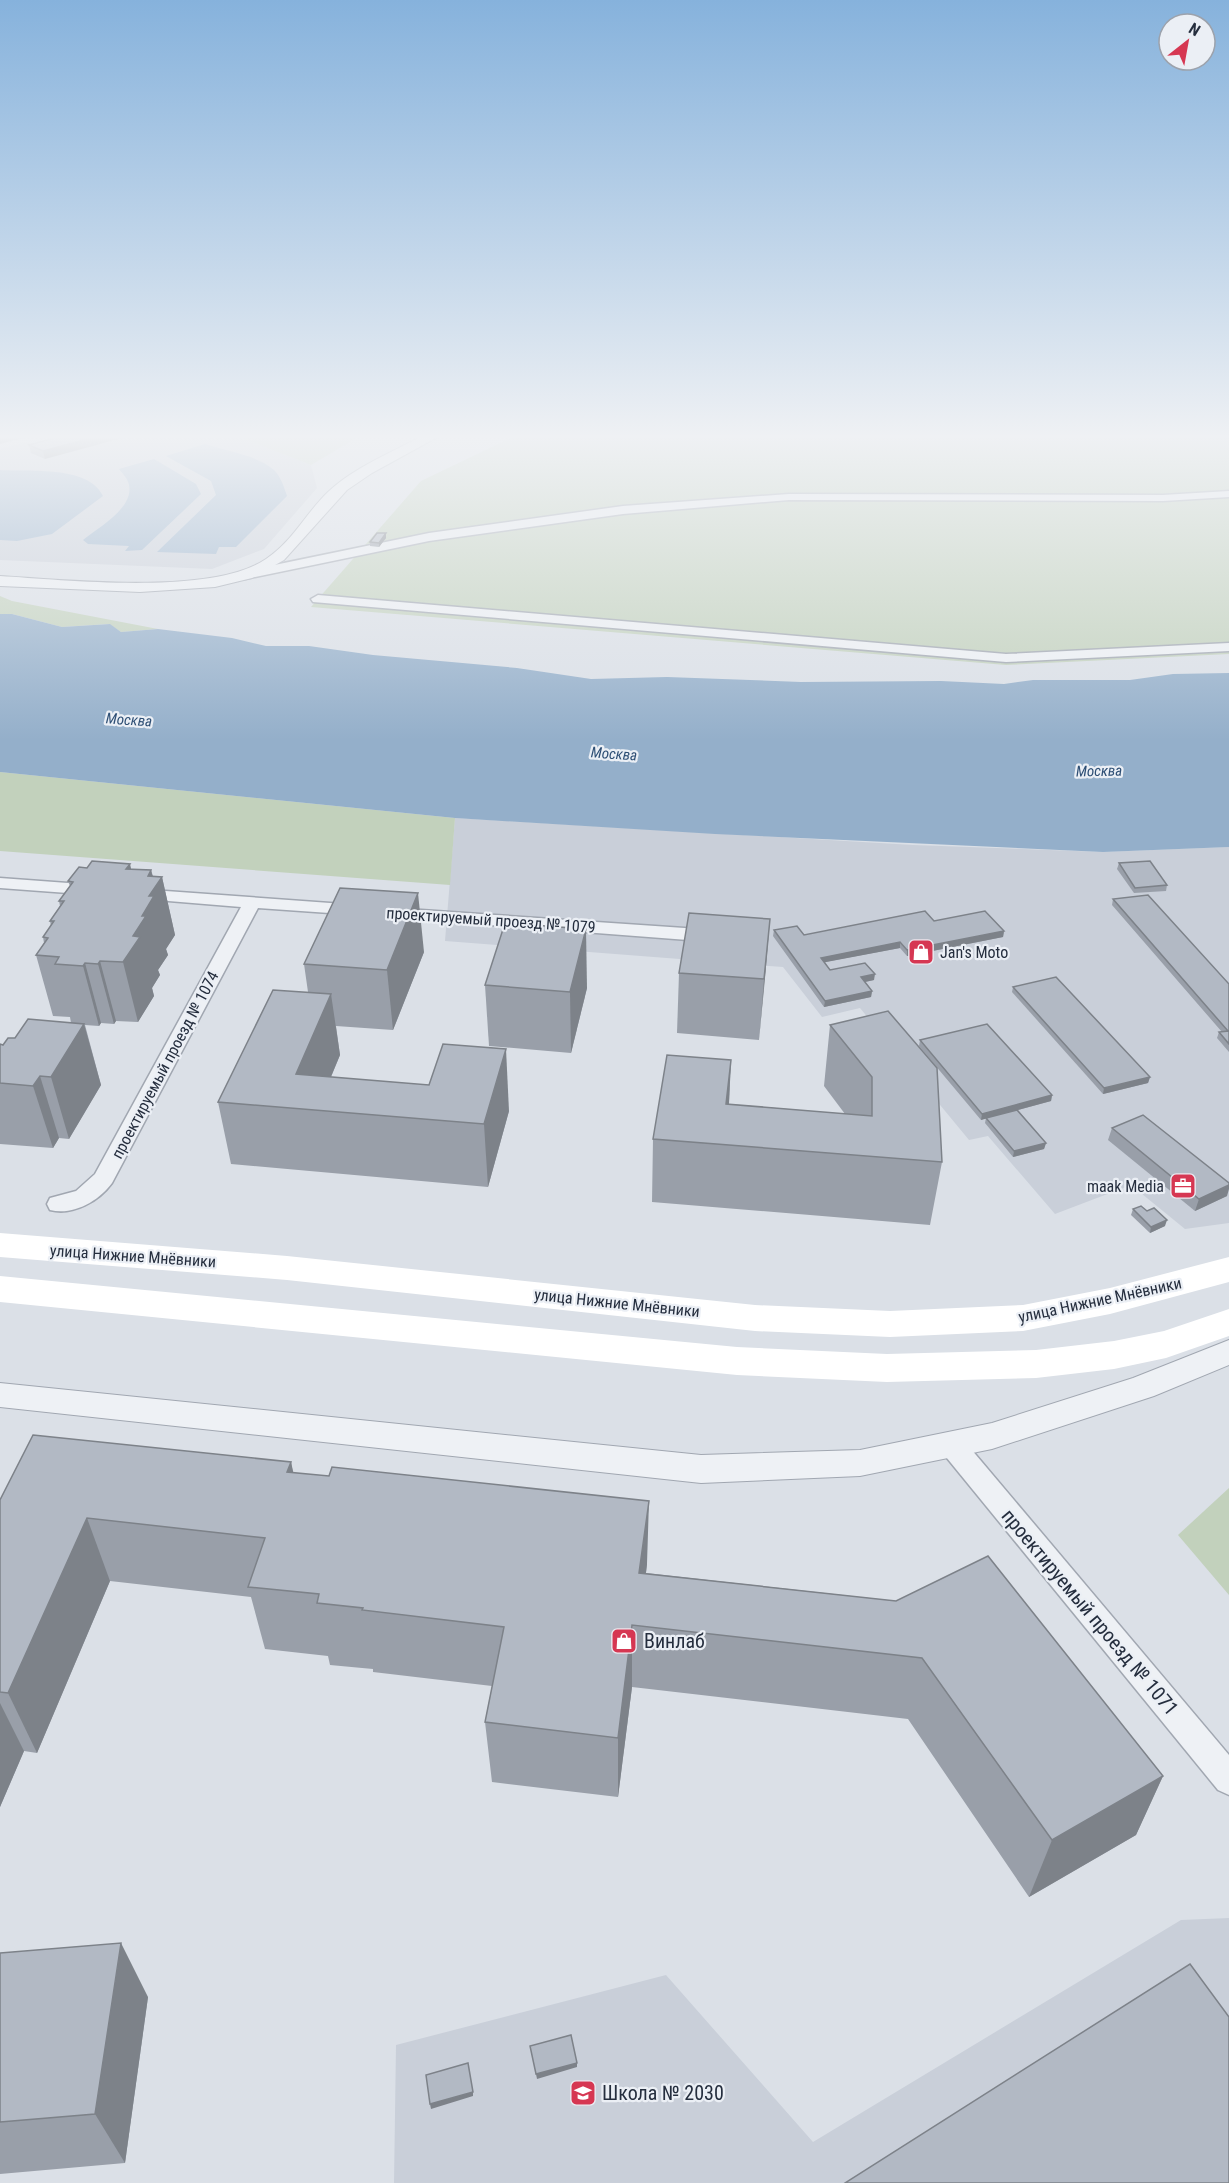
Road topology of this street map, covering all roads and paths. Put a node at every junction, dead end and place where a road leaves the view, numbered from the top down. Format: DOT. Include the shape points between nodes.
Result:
graph roads {
  1 [pos="298,536"];
  2 [pos="437,536"];
  3 [pos="245,575"];
  4 [pos="0,581"];
  5 [pos="181,585"];
  6 [pos="206,588"];
  7 [pos="318,599"];
  8 [pos="1229,647"];
  9 [pos="0,883"];
  10 [pos="252,903"];
  11 [pos="731,938"];
  12 [pos="58,1204"];
  13 [pos="0,1245"];
  14 [pos="1229,1269"];
  15 [pos="0,1289"];
  16 [pos="1229,1322"];
  17 [pos="1229,1352"];
  18 [pos="0,1395"];
  19 [pos="951,1444"];
  20 [pos="1229,1779"];
  1 -- 3 [label="street" via="269,565"];
  2 -- 3 [label="street"];
  3 -- 5 [label="street"];
  4 -- 5 [label="street"];
  5 -- 6 [label="street"];
  7 -- 8 [label="street" via="1005,658"];
  9 -- 10 [label="street, проектируемый проезд № 1079"];
  10 -- 11 [label="street, проектируемый проезд № 1079"];
  10 -- 12 [label="street, проектируемый проезд № 1074" via="104,1178 93,1193"];
  13 -- 14 [label="main road, улица Нижние Мнёвники" via="287,1268 755,1318 890,1324 1023,1318 1110,1301"];
  15 -- 16 [label="main road" via="737,1361 887,1368 1036,1364 1114,1355 1166,1344"];
  17 -- 19 [label="street" via="1143,1387 992,1436"];
  18 -- 19 [label="street" via="701,1469 860,1463"];
  19 -- 20 [label="street, проектируемый проезд № 1071"];
}
